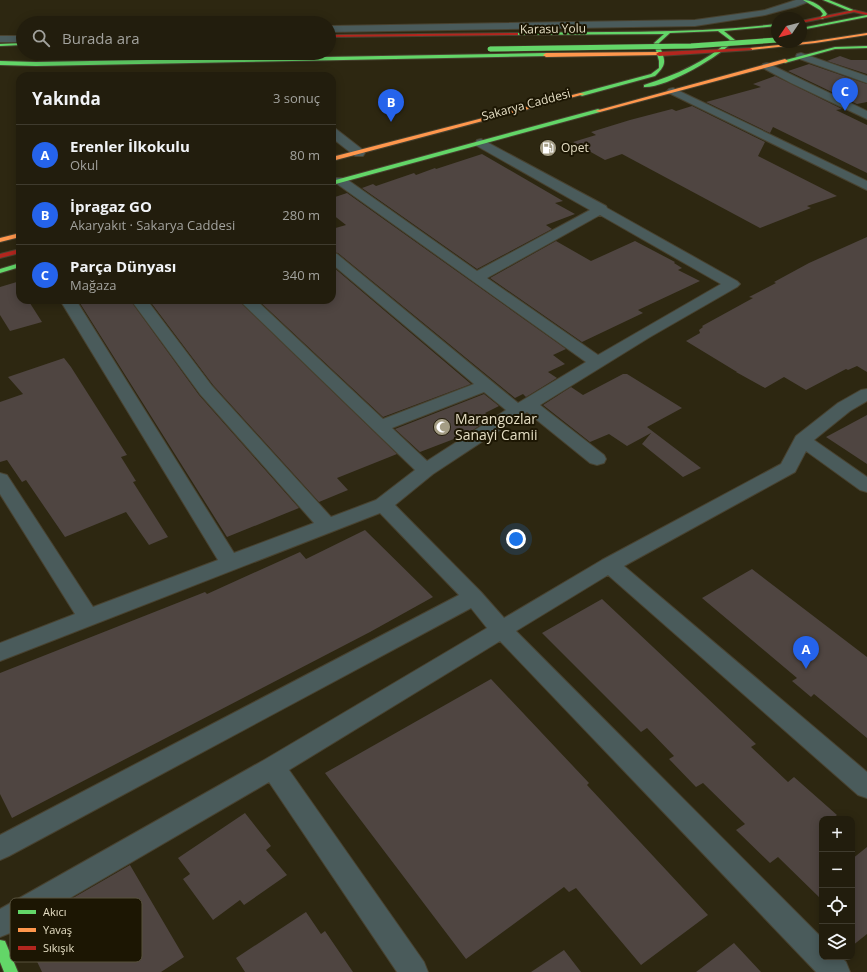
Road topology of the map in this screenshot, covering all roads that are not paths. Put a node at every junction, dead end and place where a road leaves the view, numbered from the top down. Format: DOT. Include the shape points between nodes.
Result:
graph roads {
  1 [pos="805,0"];
  2 [pos="831,1"];
  3 [pos="867,8"];
  4 [pos="854,11"];
  5 [pos="867,15"];
  6 [pos="821,18"];
  7 [pos="807,21"];
  8 [pos="771,26"];
  9 [pos="867,26"];
  10 [pos="807,28"];
  11 [pos="336,29"];
  12 [pos="719,30"];
  13 [pos="669,32"];
  14 [pos="771,32"];
  15 [pos="867,34"];
  16 [pos="336,36"];
  17 [pos="807,37"];
  18 [pos="16,38"];
  19 [pos="0,39"];
  20 [pos="771,40"];
  21 [pos="826,42"];
  22 [pos="336,43"];
  23 [pos="867,43"];
  24 [pos="16,44"];
  25 [pos="807,44"];
  26 [pos="0,45"];
  27 [pos="867,47"];
  28 [pos="775,48"];
  29 [pos="792,48"];
  30 [pos="0,50"];
  31 [pos="16,50"];
  32 [pos="760,50"];
  33 [pos="336,51"];
  34 [pos="721,53"];
  35 [pos="659,54"];
  36 [pos="801,56"];
  37 [pos="0,58"];
  38 [pos="16,58"];
  39 [pos="336,58"];
  40 [pos="233,60"];
  41 [pos="784,61"];
  42 [pos="0,63"];
  43 [pos="767,66"];
  44 [pos="835,69"];
  45 [pos="822,73"];
  46 [pos="809,77"];
  47 [pos="867,80"];
  48 [pos="795,82"];
  49 [pos="673,91"];
  50 [pos="867,101"];
  51 [pos="849,107"];
  52 [pos="867,115"];
  53 [pos="336,136"];
  54 [pos="443,140"];
  55 [pos="481,143"];
  56 [pos="358,159"];
  57 [pos="336,160"];
  58 [pos="336,182"];
  59 [pos="867,186"];
  60 [pos="601,209"];
  61 [pos="16,236"];
  62 [pos="0,240"];
  63 [pos="16,252"];
  64 [pos="0,256"];
  65 [pos="336,260"];
  66 [pos="16,266"];
  67 [pos="0,271"];
  68 [pos="477,276"];
  69 [pos="70,304"];
  70 [pos="143,304"];
  71 [pos="251,304"];
  72 [pos="598,363"];
  73 [pos="486,385"];
  74 [pos="867,394"];
  75 [pos="523,408"];
  76 [pos="380,426"];
  77 [pos="802,440"];
  78 [pos="597,459"];
  79 [pos="426,470"];
  80 [pos="0,479"];
  81 [pos="867,486"];
  82 [pos="383,505"];
  83 [pos="326,525"];
  84 [pos="230,563"];
  85 [pos="609,565"];
  86 [pos="474,598"];
  87 [pos="88,617"];
  88 [pos="501,629"];
  89 [pos="0,652"];
  90 [pos="273,767"];
  91 [pos="867,788"];
  92 [pos="0,848"];
  93 [pos="45,898"];
  94 [pos="10,918"];
  95 [pos="0,924"];
  96 [pos="0,946"];
  97 [pos="11,972"];
  98 [pos="414,972"];
  99 [pos="836,972"];
  1 -- 6 [label="main road" via="822,9 825,14"];
  1 -- 11 [label="street" via="756,15 695,23"];
  2 -- 4 [label="main road"];
  3 -- 4 [label="main road"];
  4 -- 5 [label="main road"];
  4 -- 6 [label="main road"];
  5 -- 10 [label="main road"];
  6 -- 7 [label="main road"];
  8 -- 12 [label="main road"];
  9 -- 17 [label="main road"];
  12 -- 13 [label="main road"];
  12 -- 34 [label="main road" via="733,40"];
  13 -- 16 [label="main road"];
  13 -- 35 [label="main road" via="656,43"];
  14 -- 22 [label="main road, Karasu Yolu" via="680,39"];
  15 -- 21 [label="main road"];
  18 -- 19 [label="street"];
  20 -- 33 [label="main road, Karasu Yolu, bridge" via="691,46"];
  21 -- 23 [label="main road"];
  21 -- 25 [label="main road"];
  24 -- 26 [label="main road"];
  27 -- 36 [label="main road" via="842,47"];
  28 -- 32 [label="main road"];
  29 -- 36 [label="main road"];
  30 -- 31 [label="main road"];
  32 -- 34 [label="main road"];
  32 -- 41 [label="main road" via="786,54 788,58"];
  34 -- 35 [label="main road"];
  34 -- 54 [label="main road, Sakarya Caddesi" via="685,72 654,84"];
  35 -- 39 [label="main road"];
  35 -- 56 [label="main road, Sakarya Caddesi" via="661,68 653,75"];
  36 -- 41 [label="main road"];
  36 -- 44 [label="street"];
  37 -- 38 [label="main road"];
  40 -- 42 [label="main road"];
  41 -- 43 [label="main road"];
  43 -- 48 [label="street"];
  43 -- 49 [label="main road"];
  44 -- 45 [label="street"];
  44 -- 47 [label="street"];
  46 -- 48 [label="street"];
  48 -- 51 [label="street"];
  49 -- 55 [label="main road"];
  49 -- 59 [label="street"];
  50 -- 51 [label="street"];
  51 -- 52 [label="street"];
  53 -- 56 [label="street"];
  55 -- 58 [label="main road"];
  55 -- 60 [label="street"];
  56 -- 57 [label="main road, Sakarya Caddesi"];
  58 -- 68 [label="street"];
  60 -- 68 [label="street"];
  60 -- 72 [label="street" via="732,284"];
  61 -- 62 [label="main road"];
  63 -- 64 [label="main road"];
  65 -- 73 [label="street"];
  66 -- 67 [label="main road"];
  68 -- 72 [label="street"];
  69 -- 84 [label="street"];
  70 -- 83 [label="street" via="206,390"];
  71 -- 76 [label="street"];
  72 -- 75 [label="street"];
  73 -- 75 [label="street"];
  73 -- 76 [label="street"];
  74 -- 77 [label="street"];
  75 -- 78 [label="street"];
  75 -- 79 [label="street"];
  76 -- 79 [label="street"];
  77 -- 81 [label="street"];
  77 -- 85 [label="street" via="788,468"];
  79 -- 82 [label="street"];
  80 -- 87 [label="street"];
  82 -- 83 [label="street"];
  82 -- 86 [label="street"];
  83 -- 84 [label="street"];
  84 -- 87 [label="street"];
  85 -- 88 [label="street"];
  85 -- 91 [label="street"];
  86 -- 88 [label="street"];
  86 -- 92 [label="street"];
  87 -- 89 [label="street"];
  88 -- 90 [label="street"];
  88 -- 99 [label="street"];
  90 -- 93 [label="street"];
  90 -- 98 [label="street"];
  94 -- 95 [label="street"];
  96 -- 97 [label="main road"];
}
